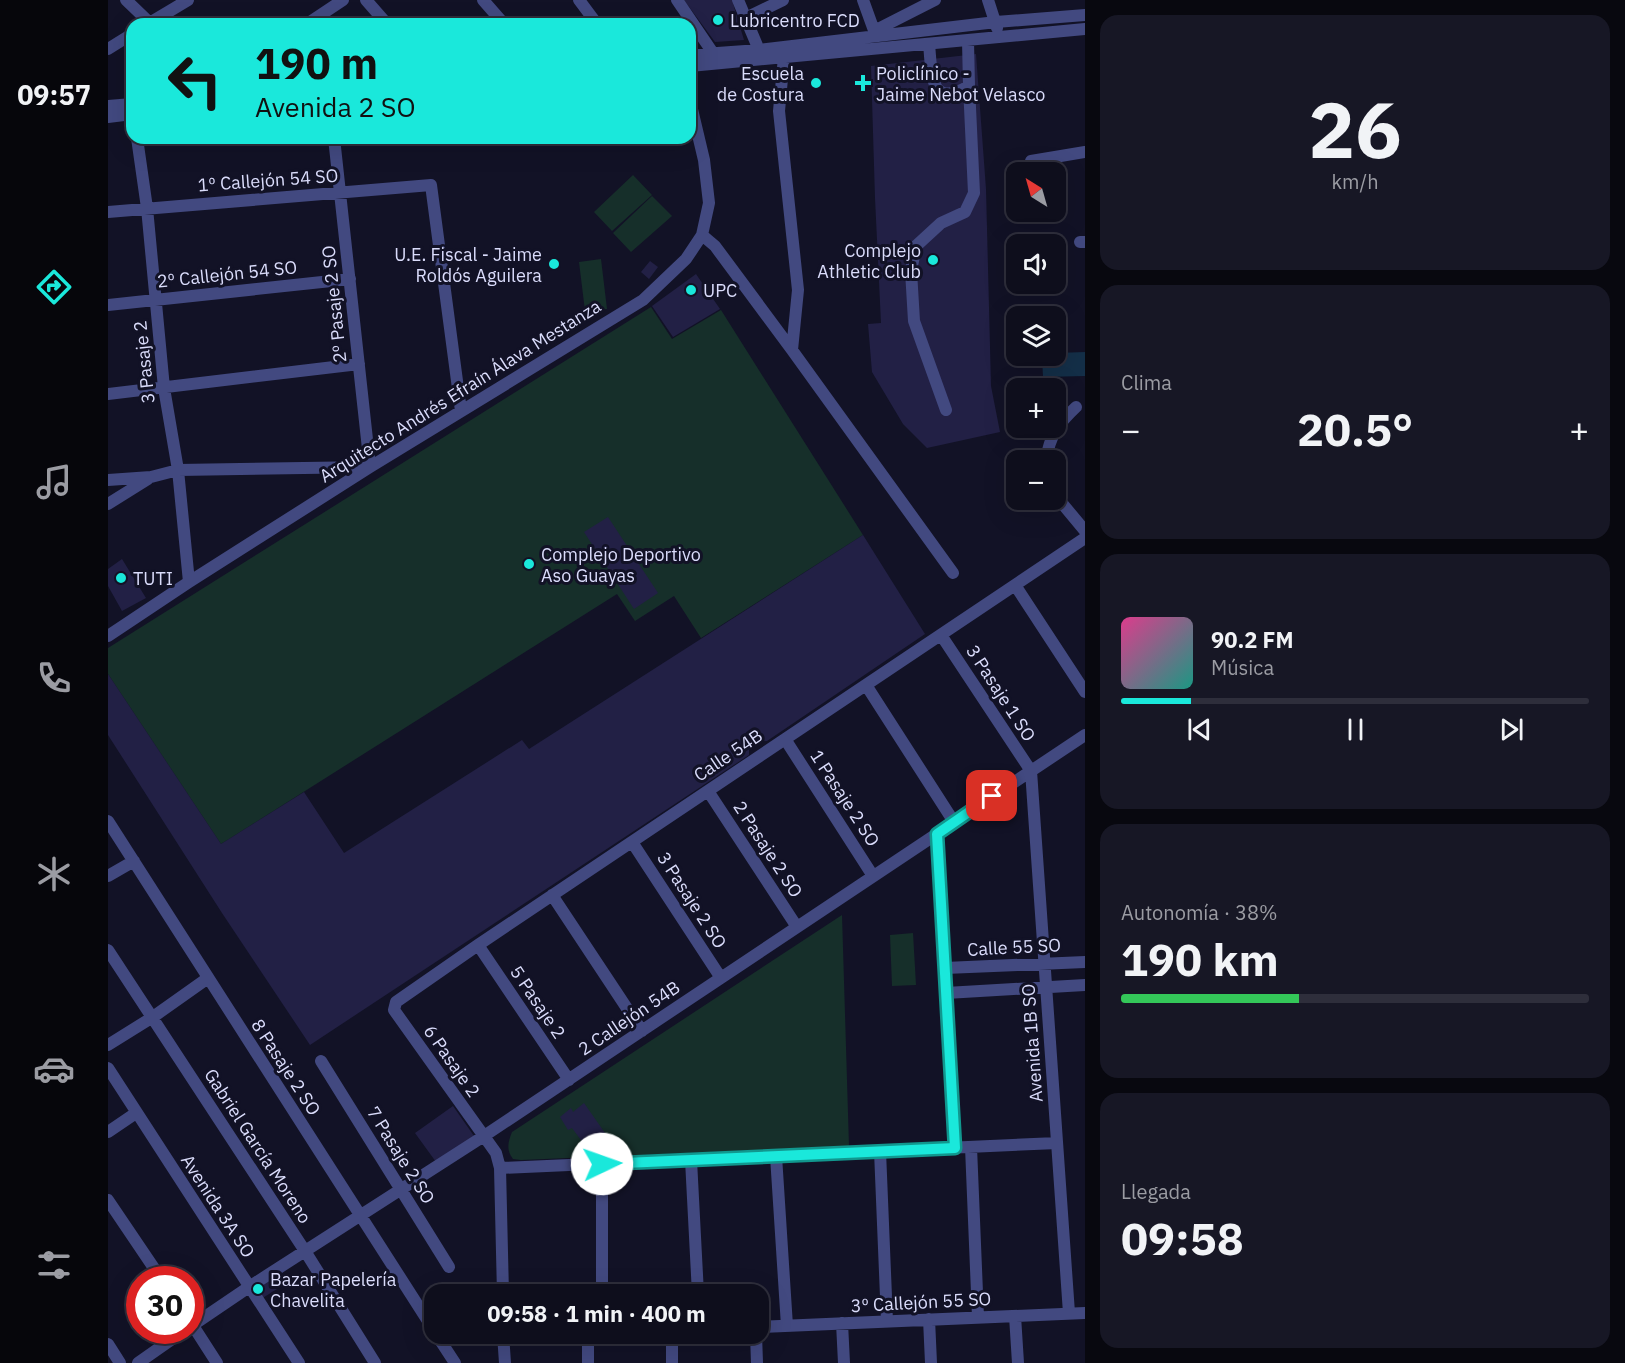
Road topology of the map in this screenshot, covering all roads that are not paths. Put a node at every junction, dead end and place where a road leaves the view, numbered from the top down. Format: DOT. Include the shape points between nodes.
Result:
graph roads {
  1 [pos="126,0"];
  2 [pos="188,0"];
  3 [pos="343,0"];
  4 [pos="366,0"];
  5 [pos="483,0"];
  6 [pos="579,0"];
  7 [pos="677,0"];
  8 [pos="738,0"];
  9 [pos="783,0"];
  10 [pos="863,0"];
  11 [pos="935,0"];
  12 [pos="988,0"];
  13 [pos="1085,15"];
  14 [pos="144,18"];
  15 [pos="160,18"];
  16 [pos="316,18"];
  17 [pos="382,18"];
  18 [pos="499,18"];
  19 [pos="592,18"];
  20 [pos="689,18"];
  21 [pos="746,18"];
  22 [pos="996,22"];
  23 [pos="696,28"];
  24 [pos="1085,29"];
  25 [pos="126,38"];
  26 [pos="998,38"];
  27 [pos="876,39"];
  28 [pos="968,41"];
  29 [pos="929,44"];
  30 [pos="845,46"];
  31 [pos="108,49"];
  32 [pos="759,50"];
  33 [pos="713,53"];
  34 [pos="696,54"];
  35 [pos="784,57"];
  36 [pos="696,65"];
  37 [pos="969,86"];
  38 [pos="126,105"];
  39 [pos="108,106"];
  40 [pos="126,115"];
  41 [pos="108,117"];
  42 [pos="696,126"];
  43 [pos="138,144"];
  44 [pos="335,144"];
  45 [pos="1085,152"];
  46 [pos="1032,161"];
  47 [pos="340,193"];
  48 [pos="147,208"];
  49 [pos="108,212"];
  50 [pos="702,235"];
  51 [pos="350,279"];
  52 [pos="156,300"];
  53 [pos="108,305"];
  54 [pos="792,350"];
  55 [pos="359,364"];
  56 [pos="164,388"];
  57 [pos="108,394"];
  58 [pos="1076,407"];
  59 [pos="945,410"];
  60 [pos="461,411"];
  61 [pos="1048,450"];
  62 [pos="369,467"];
  63 [pos="178,470"];
  64 [pos="150,477"];
  65 [pos="108,480"];
  66 [pos="108,504"];
  67 [pos="1066,508"];
  68 [pos="1085,531"];
  69 [pos="1085,538"];
  70 [pos="953,573"];
  71 [pos="189,582"];
  72 [pos="1015,585"];
  73 [pos="941,635"];
  74 [pos="108,636"];
  75 [pos="866,685"];
  76 [pos="1085,692"];
  77 [pos="1085,735"];
  78 [pos="785,739"];
  79 [pos="1030,771"];
  80 [pos="708,790"];
  81 [pos="108,821"];
  82 [pos="954,822"];
  83 [pos="937,834"];
  84 [pos="632,842"];
  85 [pos="134,861"];
  86 [pos="108,876"];
  87 [pos="873,876"];
  88 [pos="552,895"];
  89 [pos="797,927"];
  90 [pos="478,945"];
  91 [pos="108,950"];
  92 [pos="1085,962"];
  93 [pos="1044,964"];
  94 [pos="945,968"];
  95 [pos="208,978"];
  96 [pos="721,978"];
  97 [pos="1085,985"];
  98 [pos="1046,987"];
  99 [pos="946,993"];
  100 [pos="394,1006"];
  101 [pos="153,1017"];
  102 [pos="642,1031"];
  103 [pos="108,1045"];
  104 [pos="321,1062"];
  105 [pos="108,1068"];
  106 [pos="569,1080"];
  107 [pos="136,1113"];
  108 [pos="108,1132"];
  109 [pos="484,1136"];
  110 [pos="1057,1143"];
  111 [pos="971,1147"];
  112 [pos="955,1148"];
  113 [pos="880,1151"];
  114 [pos="776,1156"];
  115 [pos="691,1160"];
  116 [pos="602,1164"];
  117 [pos="500,1168"];
  118 [pos="402,1190"];
  119 [pos="108,1200"];
  120 [pos="361,1216"];
  121 [pos="305,1251"];
  122 [pos="153,1266"];
  123 [pos="449,1267"];
  124 [pos="503,1284"];
  125 [pos="602,1284"];
  126 [pos="697,1284"];
  127 [pos="249,1287"];
  128 [pos="1085,1312"];
  129 [pos="1069,1313"];
  130 [pos="424,1314"];
  131 [pos="1015,1316"];
  132 [pos="204,1317"];
  133 [pos="978,1317"];
  134 [pos="929,1320"];
  135 [pos="887,1321"];
  136 [pos="842,1323"];
  137 [pos="787,1326"];
  138 [pos="769,1327"];
  139 [pos="108,1344"];
  140 [pos="165,1344"];
  141 [pos="203,1344"];
  142 [pos="443,1344"];
  143 [pos="504,1344"];
  144 [pos="588,1344"];
  145 [pos="672,1344"];
  146 [pos="756,1344"];
  147 [pos="120,1363"];
  148 [pos="138,1363"];
  149 [pos="217,1363"];
  150 [pos="299,1363"];
  151 [pos="375,1363"];
  152 [pos="455,1363"];
  153 [pos="505,1363"];
  154 [pos="588,1363"];
  155 [pos="672,1363"];
  156 [pos="757,1363"];
  157 [pos="844,1363"];
  158 [pos="931,1363"];
  159 [pos="1017,1363"];
  1 -- 14 [label="street"];
  2 -- 15 [label="street"];
  3 -- 16 [label="street"];
  4 -- 17 [label="street"];
  5 -- 18 [label="street"];
  6 -- 19 [label="street"];
  7 -- 20 [label="street"];
  8 -- 21 [label="street"];
  9 -- 21 [label="street"];
  10 -- 27 [label="street"];
  11 -- 27 [label="street"];
  12 -- 22 [label="street"];
  13 -- 22 [label="street"];
  21 -- 32 [label="street"];
  22 -- 26 [label="street"];
  22 -- 27 [label="street"];
  23 -- 33 [label="street"];
  24 -- 26 [label="street"];
  25 -- 31 [label="street"];
  26 -- 28 [label="street"];
  27 -- 29 [label="street"];
  27 -- 30 [label="street"];
  28 -- 29 [label="street"];
  28 -- 37 [label="street"];
  29 -- 37 [label="street" via="936,89 948,95"];
  30 -- 32 [label="street"];
  30 -- 35 [label="street"];
  32 -- 33 [label="street"];
  33 -- 34 [label="street"];
  35 -- 36 [label="street"];
  35 -- 54 [label="street" via="779,111 798,290"];
  37 -- 59 [label="street" via="974,193 965,212 941,223 916,246 911,271 914,321"];
  38 -- 39 [label="street"];
  40 -- 41 [label="street"];
  42 -- 50 [label="street, Arquitecto Andrés Efraín Álava Mestanza" via="709,203"];
  43 -- 48 [label="street, 3 Pasaje 2"];
  44 -- 47 [label="street, 2º Pasaje 2 SO"];
  45 -- 46 [label="street"];
  47 -- 48 [label="street, 1º Callejón 54 SO"];
  47 -- 51 [label="street, 2º Pasaje 2 SO"];
  47 -- 60 [label="street, 1º Callejón 54 SO" via="431,184"];
  48 -- 49 [label="street, 1º Callejón 54 SO"];
  48 -- 52 [label="street, 3 Pasaje 2"];
  50 -- 54 [label="street" via="715,246"];
  50 -- 60 [label="street, Arquitecto Andrés Efraín Álava Mestanza" via="686,259 643,300"];
  51 -- 52 [label="street, 2º Callejón 54 SO"];
  51 -- 55 [label="street, 2º Pasaje 2 SO"];
  52 -- 53 [label="street, 2º Callejón 54 SO"];
  52 -- 56 [label="street, 3 Pasaje 2"];
  54 -- 70 [label="street"];
  55 -- 56 [label="street"];
  55 -- 62 [label="street, 2º Pasaje 2 SO"];
  56 -- 57 [label="street"];
  56 -- 63 [label="street, 3 Pasaje 2"];
  58 -- 61 [label="street" via="1053,434"];
  60 -- 62 [label="street, Arquitecto Andrés Efraín Álava Mestanza"];
  62 -- 63 [label="street"];
  62 -- 71 [label="street, Arquitecto Andrés Efraín Álava Mestanza"];
  63 -- 64 [label="street"];
  63 -- 71 [label="street, 3 Pasaje 2"];
  64 -- 65 [label="street"];
  64 -- 66 [label="street"];
  67 -- 68 [label="street"];
  69 -- 72 [label="street, Calle 54B"];
  71 -- 74 [label="street, Arquitecto Andrés Efraín Álava Mestanza"];
  72 -- 73 [label="street, Calle 54B"];
  72 -- 76 [label="street"];
  73 -- 75 [label="street, Calle 54B"];
  73 -- 79 [label="street, 3 Pasaje 1 SO"];
  75 -- 78 [label="street, Calle 54B"];
  75 -- 82 [label="street"];
  77 -- 79 [label="street, 2 Callejón 54B"];
  78 -- 80 [label="street, Calle 54B"];
  78 -- 87 [label="street, 1 Pasaje 2 SO"];
  79 -- 82 [label="street, 2 Callejón 54B"];
  79 -- 93 [label="street, Avenida 1B SO"];
  80 -- 84 [label="street, Calle 54B"];
  80 -- 89 [label="street, 2 Pasaje 2 SO"];
  81 -- 85 [label="street, 8 Pasaje 2 SO"];
  82 -- 83 [label="street, 2 Callejón 54B"];
  83 -- 87 [label="street, 2 Callejón 54B"];
  83 -- 94 [label="street"];
  84 -- 88 [label="street, Calle 54B"];
  84 -- 96 [label="street, 3 Pasaje 2 SO"];
  85 -- 86 [label="street"];
  85 -- 95 [label="street, 8 Pasaje 2 SO"];
  87 -- 89 [label="street, 2 Callejón 54B"];
  88 -- 90 [label="street, Calle 54B"];
  88 -- 102 [label="street"];
  89 -- 96 [label="street, 2 Callejón 54B"];
  90 -- 100 [label="street, Calle 54B"];
  90 -- 106 [label="street, 5 Pasaje 2"];
  91 -- 101 [label="street, Gabriel García Moreno"];
  92 -- 93 [label="street, Calle 55 SO"];
  93 -- 94 [label="street, Calle 55 SO"];
  93 -- 98 [label="street, Avenida 1B SO"];
  94 -- 99 [label="street"];
  95 -- 101 [label="street"];
  95 -- 120 [label="street, 8 Pasaje 2 SO"];
  96 -- 102 [label="street, 2 Callejón 54B"];
  97 -- 98 [label="street"];
  98 -- 99 [label="street"];
  98 -- 110 [label="street, Avenida 1B SO"];
  99 -- 112 [label="street"];
  100 -- 109 [label="street, 6 Pasaje 2"];
  101 -- 103 [label="street"];
  101 -- 121 [label="street, Gabriel García Moreno"];
  102 -- 106 [label="street, 2 Callejón 54B"];
  104 -- 118 [label="street, 7 Pasaje 2 SO"];
  105 -- 107 [label="street, Avenida 3A SO"];
  106 -- 109 [label="street, 2 Callejón 54B"];
  107 -- 108 [label="street"];
  107 -- 127 [label="street, Avenida 3A SO"];
  109 -- 117 [label="street, 6 Pasaje 2" via="496,1153"];
  109 -- 118 [label="street, 2 Callejón 54B"];
  110 -- 111 [label="street"];
  110 -- 129 [label="street, Avenida 1B SO"];
  111 -- 112 [label="street"];
  111 -- 133 [label="street"];
  112 -- 113 [label="street"];
  113 -- 114 [label="street"];
  113 -- 135 [label="street"];
  114 -- 115 [label="street"];
  114 -- 137 [label="street"];
  115 -- 116 [label="street"];
  115 -- 126 [label="street"];
  116 -- 117 [label="street"];
  116 -- 125 [label="street"];
  117 -- 124 [label="street"];
  118 -- 120 [label="street, 2 Callejón 54B"];
  118 -- 123 [label="street, 7 Pasaje 2 SO"];
  119 -- 122 [label="street"];
  120 -- 121 [label="street, 2 Callejón 54B"];
  120 -- 130 [label="street, 8 Pasaje 2 SO"];
  121 -- 127 [label="street, 2 Callejón 54B"];
  121 -- 151 [label="street, Gabriel García Moreno"];
  127 -- 132 [label="street, 2 Callejón 54B"];
  127 -- 150 [label="street, Avenida 3A SO"];
  128 -- 129 [label="street, 3º Callejón 55 SO"];
  129 -- 131 [label="street, 3º Callejón 55 SO"];
  131 -- 133 [label="street, 3º Callejón 55 SO"];
  131 -- 159 [label="street"];
  133 -- 134 [label="street, 3º Callejón 55 SO"];
  134 -- 135 [label="street, 3º Callejón 55 SO"];
  134 -- 158 [label="street"];
  135 -- 136 [label="street, 3º Callejón 55 SO"];
  136 -- 137 [label="street, 3º Callejón 55 SO"];
  136 -- 157 [label="street"];
  137 -- 138 [label="street, 3º Callejón 55 SO"];
  139 -- 147 [label="street"];
  140 -- 148 [label="street, 2 Callejón 54B"];
  141 -- 149 [label="street"];
  142 -- 152 [label="street, 8 Pasaje 2 SO"];
  143 -- 153 [label="street"];
  144 -- 154 [label="street"];
  145 -- 155 [label="street"];
  146 -- 156 [label="street"];
}
